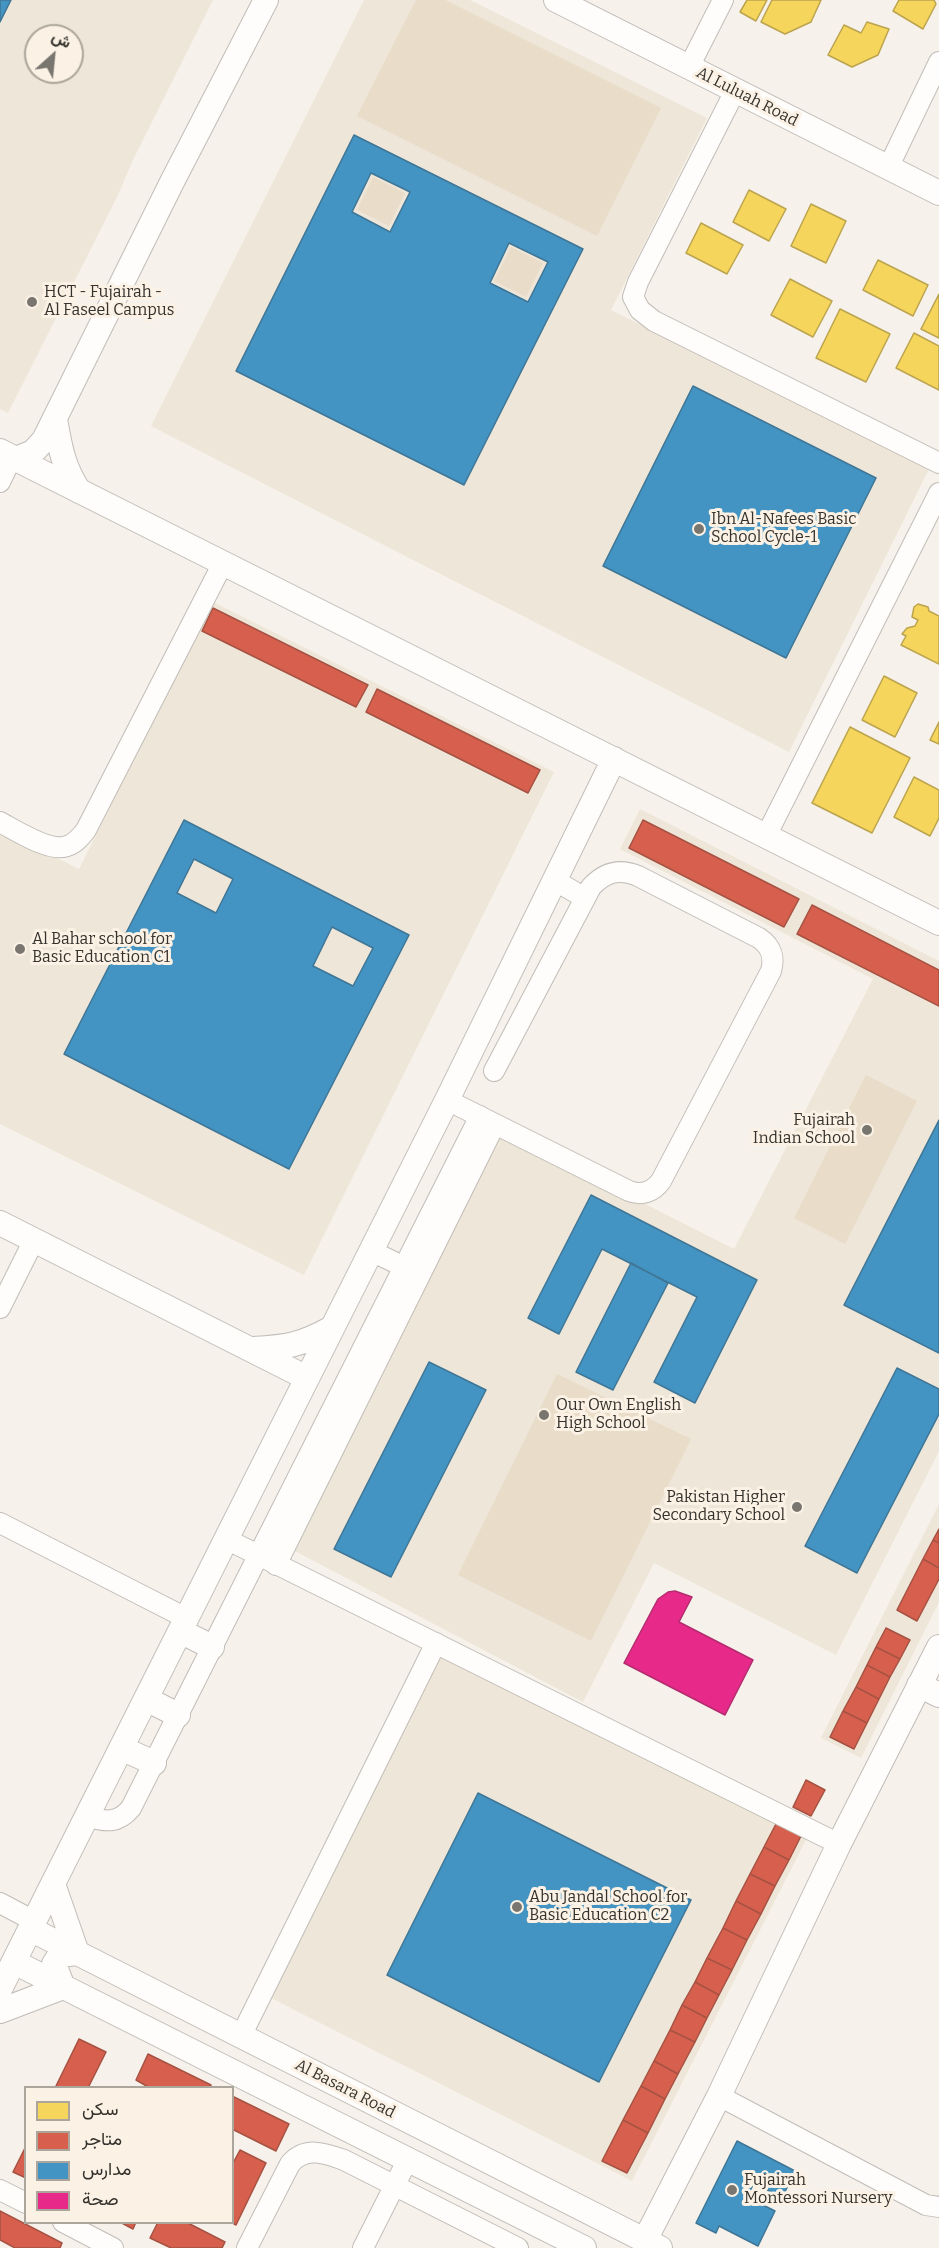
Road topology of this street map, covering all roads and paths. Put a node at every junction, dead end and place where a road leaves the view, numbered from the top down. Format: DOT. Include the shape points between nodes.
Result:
graph roads {
  1 [pos="266,0"];
  2 [pos="556,0"];
  3 [pos="723,0"];
  4 [pos="939,62"];
  5 [pos="689,67"];
  6 [pos="735,91"];
  7 [pos="888,168"];
  8 [pos="939,193"];
  9 [pos="55,419"];
  10 [pos="10,456"];
  11 [pos="939,463"];
  12 [pos="0,482"];
  13 [pos="79,491"];
  14 [pos="939,494"];
  15 [pos="223,563"];
  16 [pos="614,759"];
  17 [pos="0,822"];
  18 [pos="766,836"];
  19 [pos="554,880"];
  20 [pos="585,898"];
  21 [pos="937,917"];
  22 [pos="494,1071"];
  23 [pos="447,1100"];
  24 [pos="487,1120"];
  25 [pos="0,1223"];
  26 [pos="34,1240"];
  27 [pos="371,1251"];
  28 [pos="412,1271"];
  29 [pos="0,1308"];
  30 [pos="332,1328"];
  31 [pos="250,1349"];
  32 [pos="307,1378"];
  33 [pos="282,1427"];
  34 [pos="0,1523"];
  35 [pos="226,1539"];
  36 [pos="258,1556"];
  37 [pos="276,1565"];
  38 [pos="183,1625"];
  39 [pos="436,1643"];
  40 [pos="212,1647"];
  41 [pos="939,1647"];
  42 [pos="929,1690"];
  43 [pos="146,1699"];
  44 [pos="178,1715"];
  45 [pos="121,1748"];
  46 [pos="154,1763"];
  47 [pos="87,1816"];
  48 [pos="839,1844"];
  49 [pos="53,1884"];
  50 [pos="0,1903"];
  51 [pos="32,1925"];
  52 [pos="77,1953"];
  53 [pos="14,1962"];
  54 [pos="63,1987"];
  55 [pos="0,1989"];
  56 [pos="0,2011"];
  57 [pos="241,2036"];
  58 [pos="719,2096"];
  59 [pos="408,2159"];
  60 [pos="395,2185"];
  61 [pos="0,2190"];
  62 [pos="24,2202"];
  63 [pos="939,2207"];
  64 [pos="65,2224"];
  65 [pos="652,2244"];
  66 [pos="113,2248"];
  67 [pos="247,2248"];
  68 [pos="363,2248"];
  69 [pos="518,2248"];
  70 [pos="584,2248"];
  1 -- 9 [label="street"];
  2 -- 5 [label="street, Al Luluah Road"];
  3 -- 5 [label="street"];
  4 -- 7 [label="street"];
  5 -- 6 [label="street, Al Luluah Road"];
  6 -- 7 [label="street, Al Luluah Road"];
  6 -- 11 [label="street" via="638,282 633,297 640,310 654,321"];
  7 -- 8 [label="street, Al Luluah Road"];
  9 -- 10 [label="street" via="39,448"];
  9 -- 13 [label="street" via="68,474"];
  10 -- 12 [label="street"];
  10 -- 13 [label="street"];
  13 -- 15 [label="street"];
  14 -- 18 [label="street"];
  15 -- 16 [label="street"];
  15 -- 17 [label="street" via="93,822 75,842 59,848"];
  16 -- 18 [label="street"];
  16 -- 19 [label="street"];
  18 -- 21 [label="street"];
  19 -- 20 [label="street"];
  19 -- 23 [label="street"];
  20 -- 22 [label="street"];
  20 -- 24 [label="street" via="591,886 607,873 638,876 765,942 772,952 771,971 661,1181 652,1190 629,1191"];
  23 -- 24 [label="street"];
  23 -- 27 [label="street"];
  24 -- 28 [label="street"];
  25 -- 26 [label="street"];
  26 -- 29 [label="street"];
  26 -- 31 [label="street"];
  27 -- 28 [label="street"];
  27 -- 30 [label="street"];
  28 -- 36 [label="street"];
  28 -- 37 [label="street"];
  30 -- 31 [label="street" via="288,1347"];
  30 -- 32 [label="street"];
  31 -- 32 [label="street"];
  31 -- 33 [label="street" via="280,1377 289,1401"];
  32 -- 33 [label="street"];
  33 -- 35 [label="street"];
  34 -- 38 [label="street"];
  35 -- 36 [label="street"];
  35 -- 38 [label="street"];
  36 -- 37 [label="street"];
  36 -- 40 [label="street"];
  37 -- 39 [label="street"];
  38 -- 40 [label="street"];
  38 -- 43 [label="street"];
  39 -- 48 [label="street"];
  39 -- 57 [label="street"];
  40 -- 44 [label="street"];
  41 -- 42 [label="street"];
  42 -- 48 [label="street"];
  43 -- 44 [label="street"];
  43 -- 45 [label="street"];
  44 -- 46 [label="street"];
  45 -- 46 [label="street"];
  45 -- 47 [label="street"];
  46 -- 47 [label="street" via="126,1814 110,1821"];
  47 -- 49 [label="street"];
  48 -- 58 [label="street"];
  49 -- 51 [label="street"];
  49 -- 52 [label="street"];
  50 -- 51 [label="street"];
  51 -- 52 [label="street, Al Basara Road"];
  51 -- 53 [label="street"];
  52 -- 54 [label="street" via="60,1955 54,1964"];
  52 -- 57 [label="street, Al Basara Road"];
  53 -- 54 [label="street, Al Basara Road"];
  53 -- 55 [label="street"];
  54 -- 56 [label="street"];
  54 -- 59 [label="street, Al Basara Road"];
  57 -- 65 [label="street, Al Basara Road"];
  58 -- 63 [label="street" via="926,2205"];
  58 -- 65 [label="street"];
  59 -- 60 [label="street"];
  59 -- 70 [label="street, Al Basara Road"];
  60 -- 67 [label="street" via="326,2153 296,2157"];
  60 -- 68 [label="street"];
  60 -- 69 [label="street"];
  61 -- 62 [label="street"];
  64 -- 66 [label="street"];
}
